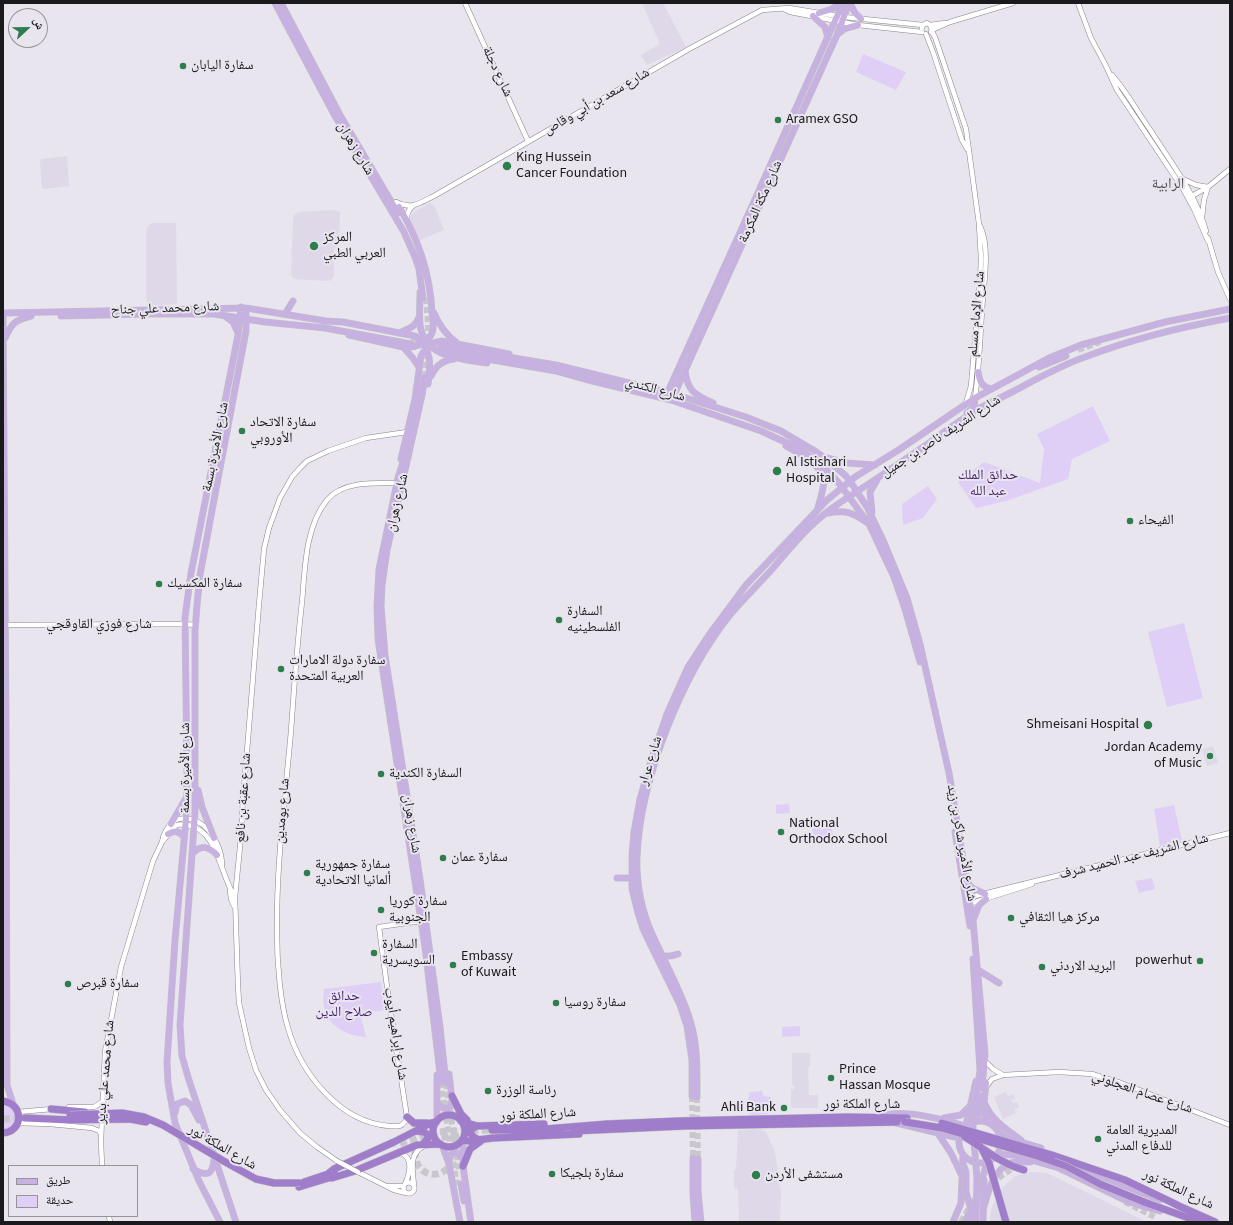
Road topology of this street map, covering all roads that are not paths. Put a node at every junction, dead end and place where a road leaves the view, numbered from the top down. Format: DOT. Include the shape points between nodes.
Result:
graph roads {
  1 [pos="275,3"];
  2 [pos="281,3"];
  3 [pos="465,3"];
  4 [pos="842,3"];
  5 [pos="850,3"];
  6 [pos="1013,3"];
  7 [pos="1078,3"];
  8 [pos="1082,3"];
  9 [pos="784,9"];
  10 [pos="819,13"];
  11 [pos="812,16"];
  12 [pos="1084,18"];
  13 [pos="840,19"];
  14 [pos="859,22"];
  15 [pos="950,22"];
  16 [pos="930,24"];
  17 [pos="923,25"];
  18 [pos="932,31"];
  19 [pos="924,33"];
  20 [pos="837,35"];
  21 [pos="828,38"];
  22 [pos="1109,71"];
  23 [pos="528,141"];
  24 [pos="968,150"];
  25 [pos="1230,169"];
  26 [pos="1228,173"];
  27 [pos="1181,177"];
  28 [pos="1208,187"];
  29 [pos="1190,196"];
  30 [pos="387,198"];
  31 [pos="396,202"];
  32 [pos="413,206"];
  33 [pos="1202,218"];
  34 [pos="406,219"];
  35 [pos="979,224"];
  36 [pos="1208,241"];
  37 [pos="425,298"];
  38 [pos="1230,298"];
  39 [pos="293,301"];
  40 [pos="432,305"];
  41 [pos="243,307"];
  42 [pos="1228,309"];
  43 [pos="420,310"];
  44 [pos="3,313"];
  45 [pos="214,314"];
  46 [pos="285,314"];
  47 [pos="31,316"];
  48 [pos="3,317"];
  49 [pos="243,318"];
  50 [pos="1230,318"];
  51 [pos="326,321"];
  52 [pos="265,322"];
  53 [pos="325,328"];
  54 [pos="246,331"];
  55 [pos="398,333"];
  56 [pos="238,334"];
  57 [pos="4,340"];
  58 [pos="426,345"];
  59 [pos="460,345"];
  60 [pos="403,348"];
  61 [pos="441,348"];
  62 [pos="1078,350"];
  63 [pos="462,359"];
  64 [pos="418,367"];
  65 [pos="556,368"];
  66 [pos="685,369"];
  67 [pos="978,372"];
  68 [pos="1021,374"];
  69 [pos="428,384"];
  70 [pos="991,389"];
  71 [pos="669,397"];
  72 [pos="975,398"];
  73 [pos="966,403"];
  74 [pos="732,412"];
  75 [pos="960,422"];
  76 [pos="407,432"];
  77 [pos="773,436"];
  78 [pos="825,458"];
  79 [pos="875,465"];
  80 [pos="404,475"];
  81 [pos="878,478"];
  82 [pos="397,480"];
  83 [pos="850,481"];
  84 [pos="842,487"];
  85 [pos="857,491"];
  86 [pos="850,496"];
  87 [pos="817,509"];
  88 [pos="826,513"];
  89 [pos="871,522"];
  90 [pos="184,624"];
  91 [pos="4,625"];
  92 [pos="195,625"];
  93 [pos="196,779"];
  94 [pos="187,796"];
  95 [pos="194,819"];
  96 [pos="186,822"];
  97 [pos="171,824"];
  98 [pos="194,826"];
  99 [pos="1230,833"];
  100 [pos="168,834"];
  101 [pos="184,837"];
  102 [pos="214,838"];
  103 [pos="162,842"];
  104 [pos="193,853"];
  105 [pos="217,855"];
  106 [pos="223,869"];
  107 [pos="617,878"];
  108 [pos="631,878"];
  109 [pos="638,880"];
  110 [pos="228,883"];
  111 [pos="968,883"];
  112 [pos="230,890"];
  113 [pos="235,895"];
  114 [pos="985,896"];
  115 [pos="968,901"];
  116 [pos="235,908"];
  117 [pos="973,920"];
  118 [pos="421,921"];
  119 [pos="678,954"];
  120 [pos="660,956"];
  121 [pos="978,970"];
  122 [pos="999,983"];
  123 [pos="434,1022"];
  124 [pos="440,1027"];
  125 [pos="985,1054"];
  126 [pos="979,1058"];
  127 [pos="986,1062"];
  128 [pos="1003,1075"];
  129 [pos="982,1087"];
  130 [pos="5,1091"];
  131 [pos="695,1097"];
  132 [pos="452,1098"];
  133 [pos="3,1101"];
  134 [pos="102,1102"];
  135 [pos="437,1102"];
  136 [pos="984,1102"];
  137 [pos="13,1104"];
  138 [pos="970,1108"];
  139 [pos="51,1109"];
  140 [pos="983,1112"];
  141 [pos="22,1115"];
  142 [pos="92,1116"];
  143 [pos="407,1117"];
  144 [pos="881,1117"];
  145 [pos="68,1119"];
  146 [pos="943,1119"];
  147 [pos="460,1120"];
  148 [pos="906,1120"];
  149 [pos="434,1122"];
  150 [pos="890,1122"];
  151 [pos="988,1122"];
  152 [pos="18,1123"];
  153 [pos="175,1123"];
  154 [pos="50,1124"];
  155 [pos="1230,1125"];
  156 [pos="481,1126"];
  157 [pos="966,1126"];
  158 [pos="592,1128"];
  159 [pos="416,1131"];
  160 [pos="492,1132"];
  161 [pos="999,1132"];
  162 [pos="3,1133"];
  163 [pos="939,1133"];
  164 [pos="101,1134"];
  165 [pos="958,1135"];
  166 [pos="208,1136"];
  167 [pos="482,1139"];
  168 [pos="461,1141"];
  169 [pos="1018,1141"];
  170 [pos="1026,1143"];
  171 [pos="426,1144"];
  172 [pos="441,1144"];
  173 [pos="400,1148"];
  174 [pos="982,1149"];
  175 [pos="997,1154"];
  176 [pos="963,1155"];
  177 [pos="214,1156"];
  178 [pos="1014,1156"];
  179 [pos="1035,1161"];
  180 [pos="987,1162"];
  181 [pos="463,1163"];
  182 [pos="449,1164"];
  183 [pos="963,1164"];
  184 [pos="102,1165"];
  185 [pos="1082,1167"];
  186 [pos="194,1169"];
  187 [pos="1024,1170"];
  188 [pos="984,1171"];
  189 [pos="330,1175"];
  190 [pos="962,1178"];
  191 [pos="1099,1180"];
  192 [pos="405,1185"];
  193 [pos="386,1186"];
  194 [pos="414,1186"];
  195 [pos="406,1193"];
  196 [pos="962,1208"];
  197 [pos="983,1210"];
  198 [pos="968,1214"];
  199 [pos="1189,1219"];
  200 [pos="220,1222"];
  201 [pos="236,1222"];
  202 [pos="460,1222"];
  203 [pos="463,1222"];
  204 [pos="467,1222"];
  205 [pos="471,1222"];
  206 [pos="695,1222"];
  207 [pos="701,1222"];
  208 [pos="952,1222"];
  209 [pos="956,1222"];
  210 [pos="965,1222"];
  211 [pos="974,1222"];
  212 [pos="980,1222"];
  213 [pos="983,1222"];
  214 [pos="1006,1222"];
  215 [pos="1200,1222"];
  216 [pos="1215,1222"];
  1 -- 30 [label="main road, شارع زهران" via="335,116"];
  2 -- 30 [label="main road, شارع زهران"];
  3 -- 23 [label="street, شارع دجلة"];
  4 -- 10 [label="main road"];
  4 -- 13 [label="main road, شارع مكة المكرمة"];
  5 -- 13 [label="main road, شارع مكة المكرمة"];
  5 -- 14 [label="main road"];
  6 -- 15 [label="street"];
  7 -- 12 [label="street"];
  8 -- 12 [label="street"];
  9 -- 10 [label="street, شارع سعد بن أبي وقاص"];
  9 -- 11 [label="street, شارع سعد بن أبي وقاص"];
  9 -- 23 [label="street, شارع سعد بن أبي وقاص" via="765,9 752,15"];
  10 -- 13 [label="street, شارع سعد بن أبي وقاص"];
  11 -- 13 [label="street, شارع سعد بن أبي وقاص"];
  11 -- 21 [label="main road" via="825,26"];
  12 -- 22 [label="street" via="1091,38"];
  13 -- 14 [label="street"];
  13 -- 20 [label="main road, شارع مكة المكرمة"];
  13 -- 21 [label="main road, شارع مكة المكرمة"];
  14 -- 17 [label="street"];
  14 -- 19 [label="street"];
  14 -- 20 [label="main road"];
  15 -- 16 [label="street"];
  15 -- 18 [label="street"];
  16 -- 17 [label="street"];
  16 -- 18 [label="street"];
  17 -- 19 [label="street"];
  18 -- 19 [label="street" via="929,34"];
  18 -- 24 [label="street, شارع الإمام مسلم" via="966,129"];
  19 -- 24 [label="street, شارع الإمام مسلم" via="933,52 962,140"];
  20 -- 66 [label="main road, شارع مكة المكرمة"];
  21 -- 71 [label="main road, شارع مكة المكرمة"];
  22 -- 27 [label="street"];
  22 -- 29 [label="street" via="1129,109"];
  23 -- 32 [label="street, شارع سعد بن أبي وقاص" via="453,186"];
  24 -- 35 [label="street, شارع الإمام مسلم"];
  25 -- 26 [label="street"];
  26 -- 28 [label="street"];
  27 -- 28 [label="street"];
  27 -- 29 [label="street"];
  28 -- 29 [label="street"];
  28 -- 33 [label="street"];
  29 -- 33 [label="street"];
  29 -- 36 [label="street"];
  30 -- 31 [label="main road"];
  30 -- 37 [label="main road, شارع زهران" via="408,231 416,251 422,269"];
  30 -- 43 [label="main road" via="414,265 419,286"];
  31 -- 32 [label="street" via="403,206"];
  31 -- 34 [label="main road"];
  32 -- 34 [label="street"];
  33 -- 36 [label="street"];
  34 -- 40 [label="main road" via="423,259"];
  35 -- 67 [label="street, شارع الإمام مسلم" via="983,236 985,262"];
  35 -- 73 [label="street, شارع الإمام مسلم" via="980,281 971,386"];
  36 -- 38 [label="street"];
  38 -- 42 [label="street"];
  39 -- 46 [label="main road"];
  40 -- 58 [label="main road" via="432,328"];
  40 -- 59 [label="main road" via="441,326"];
  41 -- 44 [label="main road, شارع محمد علي جناح"];
  41 -- 46 [label="main road, شارع محمد علي جناح"];
  41 -- 49 [label="main road, شارع الأميرة بسمة"];
  42 -- 68 [label="main road, شارع الشريف ناصر بن جميل" via="1165,322 1087,343 1049,358"];
  43 -- 55 [label="main road" via="414,326"];
  43 -- 58 [label="main road" via="420,324"];
  44 -- 48 [label="main road"];
  45 -- 47 [label="main road, شارع محمد علي جناح"];
  45 -- 49 [label="main road, شارع محمد علي جناح"];
  45 -- 56 [label="main road" via="230,319"];
  46 -- 51 [label="main road, شارع محمد علي جناح"];
  47 -- 48 [label="main road, شارع محمد علي جناح"];
  47 -- 57 [label="main road" via="14,322"];
  48 -- 57 [label="main road"];
  49 -- 52 [label="main road, شارع محمد علي جناح"];
  49 -- 54 [label="main road, شارع الأميرة بسمة"];
  49 -- 56 [label="main road, شارع الأميرة بسمة"];
  50 -- 75 [label="main road, شارع الشريف ناصر بن جميل" via="1155,335 1085,357 1037,378 980,408"];
  51 -- 53 [label="main road, شارع محمد علي جناح" via="411,342"];
  51 -- 55 [label="main road, شارع محمد علي جناح"];
  52 -- 53 [label="main road, شارع محمد علي جناح"];
  52 -- 54 [label="main road" via="251,325"];
  53 -- 60 [label="main road, شارع محمد علي جناح"];
  54 -- 92 [label="main road, شارع الأميرة بسمة" via="200,575"];
  55 -- 58 [label="main road, شارع محمد علي جناح" via="415,336"];
  56 -- 90 [label="main road, شارع الأميرة بسمة" via="191,573"];
  57 -- 91 [label="main road"];
  58 -- 59 [label="main road" via="442,341"];
  58 -- 60 [label="main road, شارع محمد علي جناح"];
  58 -- 63 [label="main road" via="448,357"];
  58 -- 64 [label="main road"];
  58 -- 69 [label="main road" via="430,361"];
  59 -- 65 [label="main road" via="542,360"];
  60 -- 64 [label="main road"];
  61 -- 65 [label="main road, شارع الكندي"];
  62 -- 68 [label="main road, شارع الشريف ناصر بن جميل"];
  63 -- 65 [label="main road" via="533,370"];
  63 -- 69 [label="main road" via="442,362 433,371"];
  64 -- 76 [label="main road" via="415,399"];
  65 -- 71 [label="main road, شارع الكندي"];
  66 -- 71 [label="main road, شارع مكة المكرمة"];
  66 -- 74 [label="main road" via="687,382 694,393"];
  67 -- 70 [label="main road" via="980,383"];
  67 -- 72 [label="street, شارع الإمام مسلم"];
  68 -- 70 [label="main road, شارع الشريف ناصر بن جميل"];
  69 -- 80 [label="main road" via="417,435"];
  70 -- 72 [label="main road, شارع الشريف ناصر بن جميل"];
  71 -- 74 [label="main road, شارع الكندي"];
  71 -- 77 [label="main road, شارع الكندي"];
  72 -- 73 [label="main road, شارع الشريف ناصر بن جميل"];
  72 -- 75 [label="main road" via="974,407"];
  73 -- 79 [label="main road, شارع الشريف ناصر بن جميل"];
  74 -- 78 [label="main road, شارع الكندي" via="781,431"];
  75 -- 81 [label="main road, شارع الشريف ناصر بن جميل"];
  76 -- 82 [label="main road"];
  76 -- 113 [label="street, شارع عقبة بن نافع" via="366,438 328,450 307,461 292,477 273,514 264,549"];
  77 -- 84 [label="main road, شارع الكندي" via="814,459"];
  77 -- 87 [label="main road" via="821,472 824,484"];
  78 -- 79 [label="main road"];
  78 -- 83 [label="main road, شارع الكندي"];
  79 -- 83 [label="main road, شارع الشريف ناصر بن جميل"];
  80 -- 82 [label="main road, شارع زهران" via="422,395 423,377"];
  80 -- 124 [label="main road, شارع زهران" via="387,550 382,585 382,626"];
  81 -- 85 [label="main road, شارع الشريف ناصر بن جميل"];
  81 -- 89 [label="main road" via="870,492"];
  82 -- 118 [label="main road, شارع زهران" via="379,569 378,639"];
  82 -- 143 [label="street, شارع بومدين" via="356,485 340,490 328,499 317,516 309,541 280,848 277,898 278,963 288,1028 302,1060 319,1086 333,1101 364,1120 402,1126"];
  83 -- 84 [label="main road, شارع عرار"];
  83 -- 85 [label="main road, شارع الأمير شاكر بن زيد"];
  84 -- 86 [label="main road, شارع الأمير شاكر بن زيد"];
  84 -- 87 [label="main road, شارع عرار"];
  85 -- 86 [label="main road, شارع عرار"];
  85 -- 89 [label="main road, شارع الأمير شاكر بن زيد"];
  86 -- 88 [label="main road, شارع عرار"];
  86 -- 89 [label="main road, شارع الأمير شاكر بن زيد"];
  87 -- 108 [label="main road, شارع عرار" via="746,585 688,667 667,714 640,799 634,832"];
  88 -- 89 [label="main road" via="848,512"];
  88 -- 109 [label="main road, شارع عرار" via="811,526 730,616 707,648 686,687 659,753 647,793 639,834"];
  89 -- 111 [label="main road, شارع الأمير شاكر بن زيد" via="901,581 920,644 949,773"];
  89 -- 115 [label="main road, شارع الأمير شاكر بن زيد" via="894,577 922,669 946,774"];
  90 -- 91 [label="street, شارع فوزي القاوقجي"];
  90 -- 92 [label="street, شارع فوزي القاوقجي"];
  90 -- 94 [label="main road, شارع الأميرة بسمة"];
  91 -- 130 [label="main road"];
  92 -- 93 [label="main road, شارع الأميرة بسمة"];
  93 -- 95 [label="main road, شارع الأميرة بسمة"];
  93 -- 102 [label="main road" via="200,799"];
  94 -- 96 [label="main road, شارع الأميرة بسمة"];
  94 -- 97 [label="main road"];
  95 -- 96 [label="street"];
  95 -- 98 [label="main road, شارع الأميرة بسمة"];
  95 -- 102 [label="street"];
  96 -- 97 [label="street" via="178,819"];
  96 -- 98 [label="street"];
  96 -- 100 [label="street, شارع محمد علي بدير" via="176,825"];
  96 -- 101 [label="main road, شارع الأميرة بسمة"];
  97 -- 103 [label="street, شارع محمد علي بدير" via="162,837"];
  98 -- 104 [label="main road, شارع الأميرة بسمة"];
  98 -- 105 [label="street" via="210,840"];
  99 -- 114 [label="street, شارع الشريف عبد الحميد شرف" via="1034,881"];
  100 -- 101 [label="main road" via="176,831"];
  100 -- 103 [label="street, شارع محمد علي بدير"];
  101 -- 153 [label="main road, شارع الأميرة بسمة" via="167,1062 168,1087"];
  102 -- 106 [label="street"];
  103 -- 134 [label="street, شارع محمد علي بدير" via="146,882 121,967 105,1052"];
  104 -- 105 [label="main road" via="202,847"];
  104 -- 166 [label="main road, شارع الأميرة بسمة" via="184,950 180,1034 186,1071"];
  105 -- 106 [label="street"];
  106 -- 110 [label="street"];
  107 -- 108 [label="main road"];
  108 -- 109 [label="main road"];
  108 -- 120 [label="main road, شارع عرار" via="641,923"];
  109 -- 120 [label="main road, شارع عرار" via="643,908"];
  110 -- 112 [label="street"];
  110 -- 113 [label="street"];
  111 -- 114 [label="main road"];
  111 -- 115 [label="main road, شارع الأمير شاكر بن زيد"];
  112 -- 113 [label="street"];
  112 -- 116 [label="street"];
  113 -- 116 [label="street, شارع عقبة بن نافع"];
  114 -- 115 [label="street, شارع الشريف عبد الحميد شرف"];
  114 -- 117 [label="main road"];
  115 -- 117 [label="main road, شارع الأمير شاكر بن زيد"];
  115 -- 126 [label="main road, شارع الأمير شاكر بن زيد"];
  116 -- 193 [label="street, شارع عقبة بن نافع, bridge" via="239,1003 256,1070 269,1095 311,1143"];
  117 -- 121 [label="main road, شارع الأمير شاكر بن زيد"];
  118 -- 123 [label="main road, شارع زهران"];
  118 -- 143 [label="street, شارع إبراهيم أيوب" via="380,927"];
  119 -- 120 [label="main road"];
  120 -- 131 [label="main road, شارع عرار" via="687,1026"];
  121 -- 122 [label="main road"];
  121 -- 125 [label="main road, شارع الأمير شاكر بن زيد"];
  123 -- 124 [label="main road, شارع زهران" via="444,1082"];
  123 -- 135 [label="main road" via="432,1028"];
  124 -- 132 [label="main road"];
  125 -- 127 [label="main road"];
  125 -- 129 [label="main road, شارع الأمير شاكر بن زيد"];
  126 -- 129 [label="main road, شارع الأمير شاكر بن زيد"];
  126 -- 138 [label="main road"];
  127 -- 128 [label="street"];
  127 -- 129 [label="main road"];
  128 -- 129 [label="street"];
  128 -- 155 [label="street, شارع عصام العجلوني" via="1059,1072 1092,1074"];
  129 -- 136 [label="main road"];
  129 -- 211 [label="main road, شارع الأمير شاكر بن زيد, bridge" via="974,1109 972,1128 977,1179"];
  129 -- 212 [label="main road, شارع الأمير شاكر بن زيد, bridge" via="976,1121 981,1193"];
  130 -- 137 [label="main road"];
  132 -- 135 [label="main road" via="448,1109 441,1107"];
  132 -- 147 [label="main road"];
  132 -- 156 [label="highway" via="465,1118"];
  133 -- 137 [label="highway"];
  134 -- 139 [label="street" via="90,1108"];
  134 -- 164 [label="street, شارع محمد علي بدير"];
  135 -- 149 [label="main road"];
  136 -- 140 [label="main road"];
  136 -- 170 [label="main road" via="994,1119"];
  137 -- 141 [label="highway"];
  138 -- 140 [label="main road" via="970,1114 974,1117 979,1117"];
  138 -- 146 [label="main road" via="961,1115"];
  138 -- 157 [label="main road"];
  139 -- 141 [label="street"];
  139 -- 142 [label="highway, bridge" via="83,1112"];
  140 -- 151 [label="main road"];
  141 -- 145 [label="highway, شارع الملكة نور"];
  141 -- 152 [label="highway"];
  142 -- 145 [label="highway, شارع الملكة نور, bridge"];
  142 -- 189 [label="highway, شارع الملكة نور, bridge" via="122,1113 144,1117 163,1125 256,1179 299,1185"];
  143 -- 149 [label="highway" via="414,1123"];
  144 -- 146 [label="main road" via="892,1113"];
  144 -- 148 [label="highway, شارع الملكة نور"];
  144 -- 158 [label="highway, شارع الملكة نور" via="678,1121"];
  145 -- 154 [label="highway"];
  146 -- 157 [label="main road"];
  146 -- 163 [label="main road" via="950,1126 950,1130"];
  147 -- 149 [label="highway" via="454,1116 445,1116"];
  147 -- 156 [label="highway"];
  147 -- 168 [label="highway" via="465,1132"];
  148 -- 150 [label="highway, شارع الملكة نور"];
  148 -- 165 [label="highway, شارع الملكة نور, bridge"];
  148 -- 185 [label="highway, شارع الملكة نور, bridge" via="954,1126 1052,1155"];
  149 -- 159 [label="highway"];
  149 -- 172 [label="highway" via="434,1136"];
  150 -- 158 [label="highway, شارع الملكة نور"];
  150 -- 163 [label="main road"];
  151 -- 157 [label="main road" via="977,1120"];
  151 -- 161 [label="main road"];
  152 -- 154 [label="street"];
  152 -- 162 [label="highway" via="12,1131"];
  153 -- 166 [label="main road" via="174,1111 177,1104 187,1102"];
  153 -- 186 [label="main road, شارع الأميرة بسمة"];
  154 -- 164 [label="street" via="92,1128"];
  156 -- 158 [label="highway" via="581,1122"];
  156 -- 167 [label="highway" via="471,1129 470,1133 473,1137"];
  157 -- 165 [label="main road"];
  158 -- 160 [label="highway, شارع الملكة نور"];
  158 -- 167 [label="highway" via="580,1134"];
  159 -- 171 [label="highway" via="428,1135"];
  159 -- 189 [label="highway" via="334,1169"];
  161 -- 169 [label="main road"];
  161 -- 175 [label="main road" via="1001,1146"];
  163 -- 165 [label="main road"];
  163 -- 190 [label="main road" via="955,1159"];
  164 -- 184 [label="street, شارع محمد علي بدير"];
  165 -- 174 [label="highway, bridge"];
  165 -- 176 [label="main road"];
  165 -- 199 [label="highway, شارع الملكة نور, bridge" via="1009,1147 1066,1166 1100,1184"];
  166 -- 177 [label="main road, شارع الأميرة بسمة"];
  167 -- 168 [label="highway"];
  167 -- 181 [label="highway" via="470,1149"];
  168 -- 172 [label="highway" via="452,1146"];
  168 -- 181 [label="main road"];
  169 -- 170 [label="main road"];
  169 -- 178 [label="main road" via="1009,1147"];
  170 -- 185 [label="main road"];
  171 -- 172 [label="highway"];
  171 -- 173 [label="highway"];
  171 -- 194 [label="street" via="413,1157"];
  172 -- 182 [label="main road"];
  173 -- 189 [label="highway" via="359,1170"];
  173 -- 192 [label="street" via="409,1160"];
  174 -- 187 [label="highway, bridge"];
  174 -- 214 [label="highway, bridge" via="989,1163"];
  175 -- 178 [label="main road"];
  175 -- 180 [label="main road"];
  176 -- 180 [label="main road" via="974,1162"];
  176 -- 183 [label="main road"];
  177 -- 186 [label="main road" via="211,1172 204,1174"];
  177 -- 201 [label="main road, شارع الأميرة بسمة"];
  178 -- 179 [label="main road"];
  179 -- 197 [label="main road" via="1013,1163 999,1171 992,1182"];
  179 -- 199 [label="main road" via="1059,1168 1129,1202"];
  180 -- 188 [label="main road"];
  181 -- 182 [label="main road" via="458,1153 453,1152"];
  181 -- 205 [label="main road"];
  182 -- 202 [label="main road"];
  183 -- 190 [label="main road"];
  183 -- 211 [label="main road, bridge" via="966,1172 966,1192"];
  185 -- 216 [label="highway, شارع الملكة نور" via="1125,1180"];
  186 -- 200 [label="main road, شارع الأميرة بسمة"];
  188 -- 197 [label="main road"];
  188 -- 198 [label="main road" via="978,1194"];
  190 -- 196 [label="main road"];
  191 -- 199 [label="main road"];
  192 -- 193 [label="street, شارع عقبة بن نافع"];
  192 -- 194 [label="street" via="410,1183"];
  192 -- 195 [label="street"];
  193 -- 195 [label="street, شارع عقبة بن نافع" via="397,1192"];
  194 -- 195 [label="street" via="412,1193"];
  196 -- 198 [label="main road" via="962,1205 967,1204"];
  196 -- 208 [label="main road"];
  196 -- 209 [label="main road"];
  197 -- 213 [label="main road"];
  198 -- 210 [label="main road"];
  199 -- 215 [label="highway, شارع الملكة نور"];
  203 -- 204 [label="main road" via="459,1185"];
  206 -- 207 [label="main road" via="693,1198 696,1158"];
}
